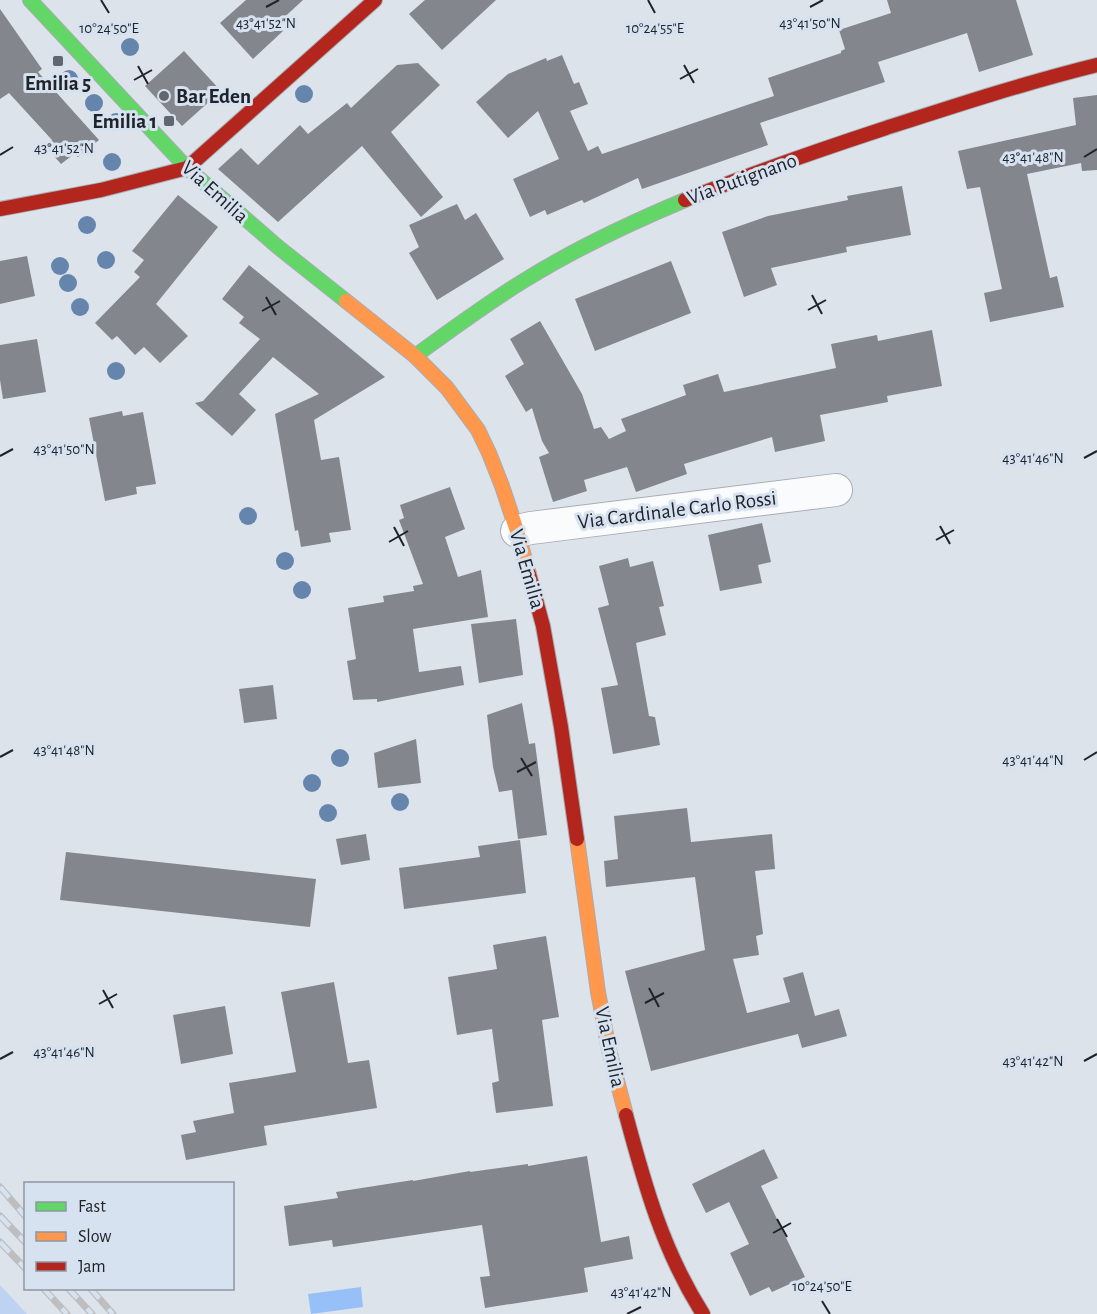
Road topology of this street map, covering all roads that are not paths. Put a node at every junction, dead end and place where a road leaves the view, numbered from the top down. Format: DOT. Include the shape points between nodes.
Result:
graph roads {
  1 [pos="30,0"];
  2 [pos="370,2"];
  3 [pos="1097,65"];
  4 [pos="187,168"];
  5 [pos="0,209"];
  6 [pos="415,356"];
  7 [pos="836,490"];
  8 [pos="517,531"];
  9 [pos="703,1314"];
  1 -- 4 [label="main road, Via Emilia"];
  2 -- 4 [label="main road"];
  3 -- 6 [label="main road, Via Putignano" via="929,114 677,203 541,270"];
  4 -- 5 [label="main road" via="101,190"];
  4 -- 6 [label="main road, Via Emilia" via="278,247"];
  6 -- 8 [label="main road, Via Emilia" via="447,388 478,430"];
  7 -- 8 [label="street, Via Cardinale Carlo Rossi"];
  8 -- 9 [label="main road, Via Emilia" via="543,626 609,1050 652,1208 680,1275"];
}
